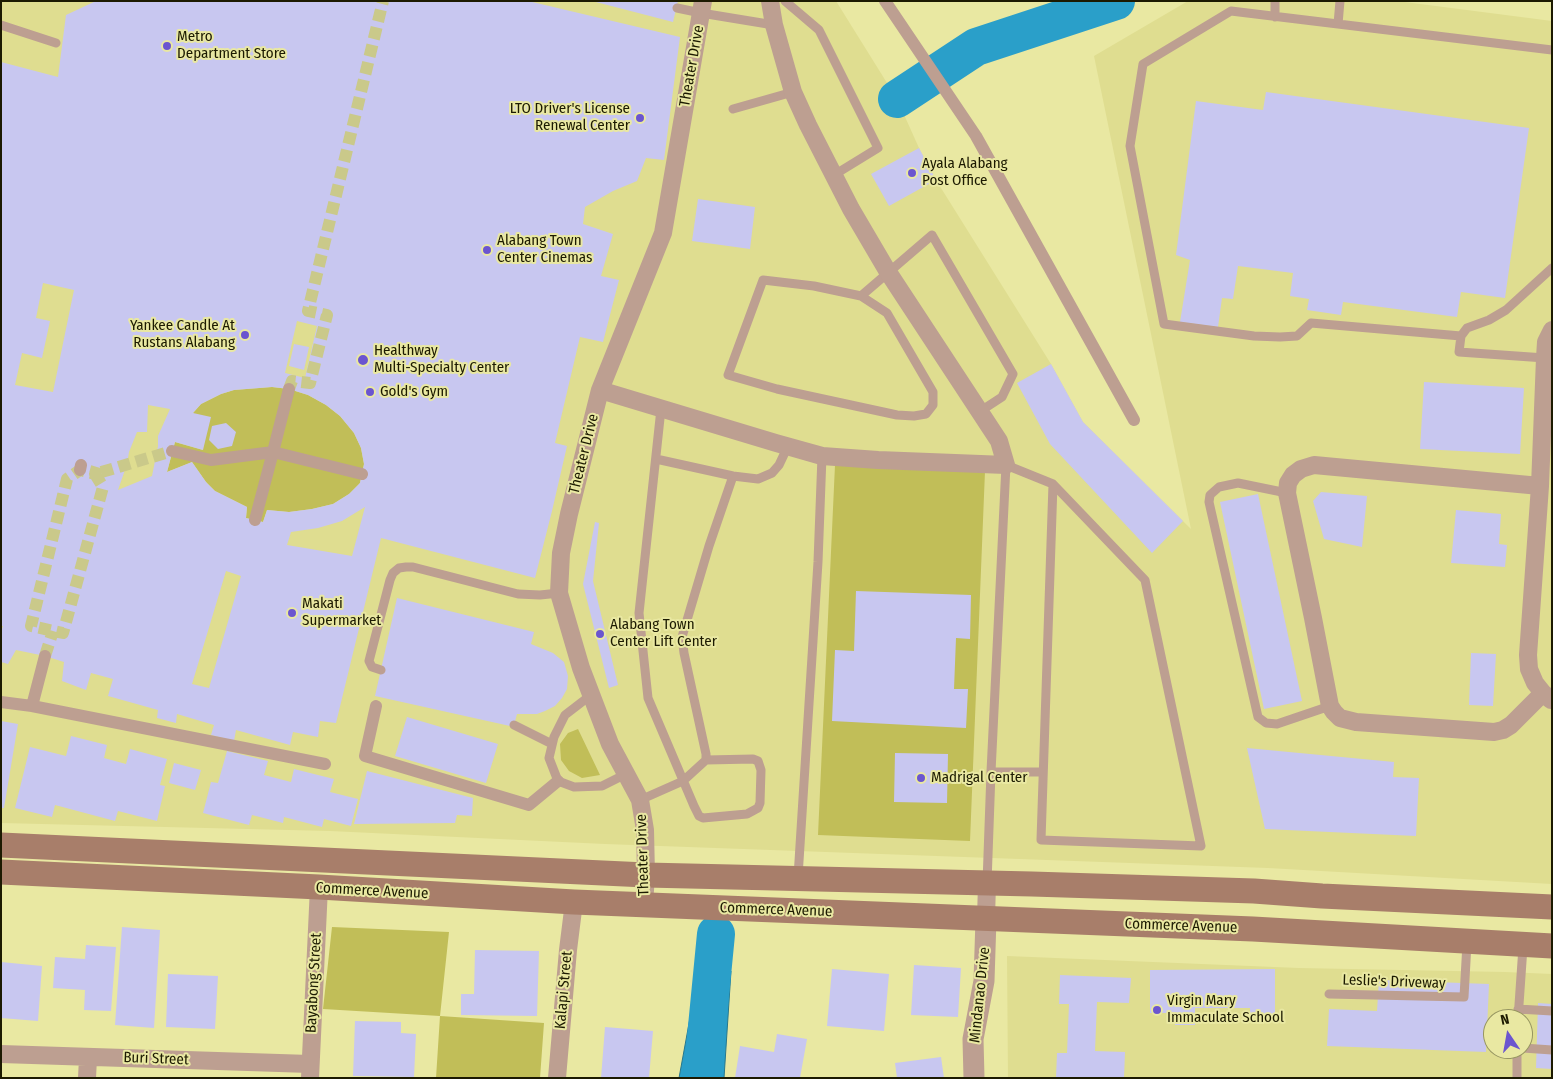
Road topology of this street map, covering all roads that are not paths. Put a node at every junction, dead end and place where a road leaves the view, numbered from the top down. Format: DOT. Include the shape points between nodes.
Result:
graph roads {
  1 [pos="770,1"];
  2 [pos="785,1"];
  3 [pos="1275,1"];
  4 [pos="1340,1"];
  5 [pos="889,6"];
  6 [pos="702,7"];
  7 [pos="677,8"];
  8 [pos="1275,17"];
  9 [pos="774,24"];
  10 [pos="1338,24"];
  11 [pos="1,25"];
  12 [pos="56,43"];
  13 [pos="1552,50"];
  14 [pos="793,92"];
  15 [pos="732,109"];
  16 [pos="834,175"];
  17 [pos="1552,268"];
  18 [pos="888,272"];
  19 [pos="861,296"];
  20 [pos="1552,330"];
  21 [pos="1461,336"];
  22 [pos="1545,358"];
  23 [pos="289,389"];
  24 [pos="600,390"];
  25 [pos="661,409"];
  26 [pos="979,412"];
  27 [pos="1134,420"];
  28 [pos="788,446"];
  29 [pos="172,451"];
  30 [pos="274,452"];
  31 [pos="822,456"];
  32 [pos="656,459"];
  33 [pos="1006,465"];
  34 [pos="362,474"];
  35 [pos="733,476"];
  36 [pos="1054,484"];
  37 [pos="1540,486"];
  38 [pos="1287,493"];
  39 [pos="255,520"];
  40 [pos="559,593"];
  41 [pos="45,656"];
  42 [pos="381,670"];
  43 [pos="591,695"];
  44 [pos="1547,697"];
  45 [pos="1,702"];
  46 [pos="32,706"];
  47 [pos="376,706"];
  48 [pos="1330,706"];
  49 [pos="514,725"];
  50 [pos="552,744"];
  51 [pos="706,760"];
  52 [pos="325,764"];
  53 [pos="990,772"];
  54 [pos="1043,772"];
  55 [pos="626,774"];
  56 [pos="558,781"];
  57 [pos="683,781"];
  58 [pos="640,800"];
  59 [pos="1,845"];
  60 [pos="1,872"];
  61 [pos="646,875"];
  62 [pos="798,878"];
  63 [pos="987,883"];
  64 [pos="319,888"];
  65 [pos="1322,896"];
  66 [pos="574,902"];
  67 [pos="644,905"];
  68 [pos="1552,907"];
  69 [pos="986,919"];
  70 [pos="1324,933"];
  71 [pos="1468,942"];
  72 [pos="1523,944"];
  73 [pos="1552,946"];
  74 [pos="1329,994"];
  75 [pos="1518,1009"];
  76 [pos="1552,1011"];
  77 [pos="1533,1013"];
  78 [pos="1533,1049"];
  79 [pos="1552,1050"];
  80 [pos="1,1054"];
  81 [pos="88,1058"];
  82 [pos="1517,1059"];
  83 [pos="310,1071"];
  84 [pos="87,1078"];
  85 [pos="557,1078"];
  86 [pos="974,1078"];
  87 [pos="1517,1078"];
  1 -- 9 [label="street"];
  2 -- 16 [label="lane" via="819,30 878,148"];
  3 -- 8 [label="lane"];
  4 -- 10 [label="lane"];
  5 -- 27 [label="street" via="976,136"];
  6 -- 7 [label="lane"];
  6 -- 9 [label="lane"];
  6 -- 24 [label="street, Theater Drive" via="663,233"];
  8 -- 10 [label="lane"];
  8 -- 21 [label="lane" via="1231,11 1143,64 1130,146 1164,324 1254,336 1297,336 1312,323"];
  9 -- 14 [label="street"];
  10 -- 13 [label="lane"];
  11 -- 12 [label="lane"];
  14 -- 15 [label="lane"];
  14 -- 16 [label="street"];
  16 -- 18 [label="street"];
  17 -- 21 [label="lane" via="1506,310 1467,328"];
  18 -- 19 [label="lane"];
  18 -- 26 [label="street"];
  18 -- 26 [label="lane" via="932,235 1013,374 1002,397"];
  19 -- 19 [label="lane" via="763,280 728,375 897,415 926,414 932,405 932,392 887,313"];
  20 -- 22 [label="street" via="1546,342"];
  21 -- 22 [label="lane" via="1459,352"];
  22 -- 37 [label="street"];
  23 -- 30 [label="street"];
  24 -- 25 [label="street"];
  24 -- 40 [label="street, Theater Drive" via="561,553"];
  25 -- 28 [label="street"];
  25 -- 32 [label="lane"];
  26 -- 33 [label="street" via="999,441"];
  28 -- 31 [label="street"];
  28 -- 35 [label="lane" via="779,465 765,477"];
  29 -- 30 [label="street" via="212,460"];
  30 -- 34 [label="street"];
  30 -- 39 [label="street"];
  31 -- 33 [label="street"];
  31 -- 62 [label="lane"];
  32 -- 35 [label="lane"];
  32 -- 57 [label="lane" via="639,613 648,698"];
  33 -- 36 [label="lane"];
  33 -- 53 [label="lane"];
  35 -- 51 [label="lane" via="682,637"];
  36 -- 54 [label="lane"];
  36 -- 54 [label="lane" via="1145,580 1201,846 1041,840"];
  37 -- 38 [label="street" via="1314,465 1293,475"];
  37 -- 44 [label="street" via="1528,656 1535,683"];
  38 -- 48 [label="street"];
  38 -- 48 [label="lane" via="1238,483 1219,487 1210,495 1209,502 1258,717 1266,723 1276,724"];
  40 -- 42 [label="lane" via="518,594 406,566 399,568 390,580 369,661 372,667"];
  40 -- 43 [label="street, Theater Drive"];
  41 -- 46 [label="street"];
  43 -- 50 [label="lane" via="566,715"];
  43 -- 55 [label="street, Theater Drive"];
  44 -- 48 [label="street" via="1511,725 1494,732 1348,721 1340,718"];
  45 -- 46 [label="street"];
  46 -- 52 [label="street"];
  47 -- 56 [label="street" via="364,756 530,805"];
  49 -- 50 [label="lane"];
  50 -- 56 [label="lane" via="549,758"];
  51 -- 57 [label="lane"];
  51 -- 57 [label="lane" via="758,761 761,770 758,808 747,814 703,818 699,816"];
  53 -- 54 [label="lane"];
  53 -- 63 [label="lane"];
  55 -- 56 [label="lane" via="602,786 574,787"];
  55 -- 58 [label="street, Theater Drive"];
  57 -- 58 [label="lane"];
  58 -- 61 [label="street, Theater Drive" via="645,824"];
  59 -- 61 [label="main road, Commerce Avenue"];
  60 -- 64 [label="main road, Commerce Avenue"];
  61 -- 62 [label="main road, Commerce Avenue"];
  61 -- 67 [label="street, Theater Drive"];
  62 -- 63 [label="main road, Commerce Avenue"];
  63 -- 65 [label="main road, Commerce Avenue"];
  63 -- 69 [label="street, Mindanao Drive"];
  64 -- 66 [label="main road, Commerce Avenue"];
  64 -- 83 [label="street, Bayabong Street"];
  65 -- 68 [label="main road, Commerce Avenue"];
  65 -- 70 [label="main road"];
  66 -- 67 [label="main road, Commerce Avenue"];
  66 -- 85 [label="street, Kalapi Street"];
  67 -- 69 [label="main road, Commerce Avenue"];
  69 -- 70 [label="main road, Commerce Avenue"];
  69 -- 86 [label="street, Mindanao Drive" via="984,981 973,1039"];
  70 -- 71 [label="main road, Commerce Avenue"];
  71 -- 72 [label="main road, Commerce Avenue"];
  71 -- 74 [label="lane, Leslie's Driveway" via="1464,997"];
  72 -- 73 [label="main road, Commerce Avenue"];
  72 -- 75 [label="lane"];
  76 -- 77 [label="lane"];
  78 -- 79 [label="lane"];
  80 -- 81 [label="street, Buri Street"];
  81 -- 83 [label="street, Buri Street"];
  81 -- 84 [label="street"];
  82 -- 87 [label="lane"];
}
